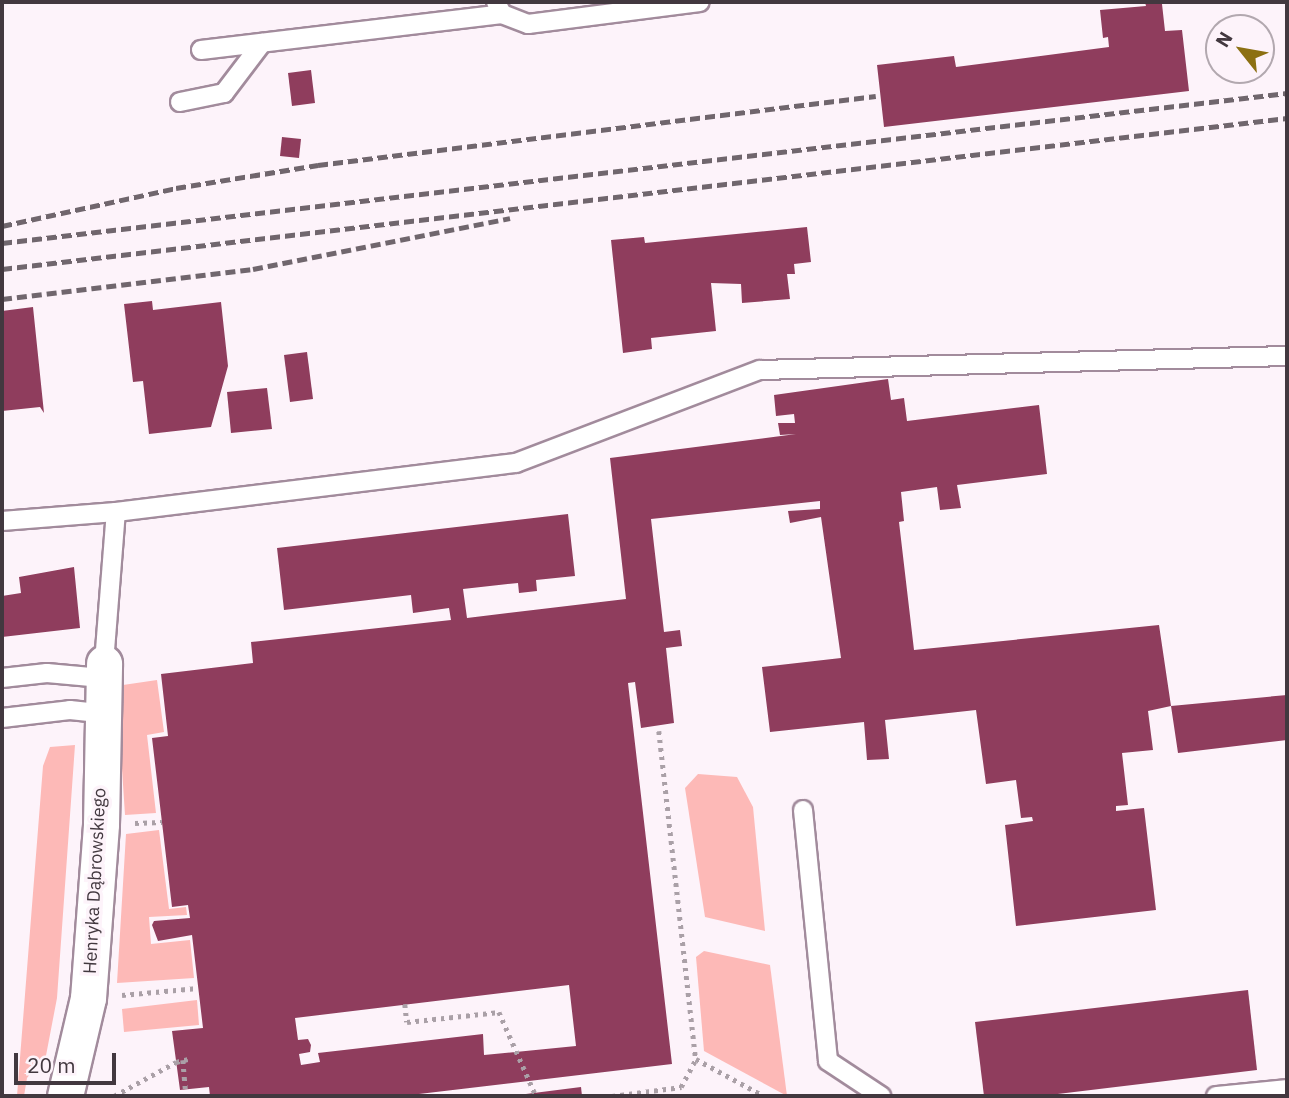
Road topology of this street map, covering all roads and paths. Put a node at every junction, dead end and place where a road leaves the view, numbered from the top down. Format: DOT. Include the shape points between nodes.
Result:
graph roads {
  1 [pos="700,2"];
  2 [pos="499,8"];
  3 [pos="262,43"];
  4 [pos="201,50"];
  5 [pos="180,102"];
  6 [pos="1287,356"];
  7 [pos="116,512"];
  8 [pos="2,521"];
  9 [pos="103,671"];
  10 [pos="2,678"];
  11 [pos="101,713"];
  12 [pos="2,718"];
  13 [pos="659,732"];
  14 [pos="803,810"];
  15 [pos="198,988"];
  16 [pos="88,998"];
  17 [pos="405,1004"];
  18 [pos="696,1059"];
  19 [pos="1287,1089"];
  20 [pos="65,1096"];
  21 [pos="114,1096"];
  22 [pos="186,1096"];
  23 [pos="536,1096"];
  24 [pos="611,1096"];
  25 [pos="764,1096"];
  26 [pos="881,1096"];
  27 [pos="1216,1096"];
  1 -- 2 [label="lane" via="528,24"];
  2 -- 3 [label="lane"];
  3 -- 4 [label="lane"];
  3 -- 5 [label="lane" via="224,93"];
  6 -- 7 [label="lane" via="760,370 516,463"];
  7 -- 8 [label="lane"];
  7 -- 9 [label="lane"];
  9 -- 10 [label="lane"];
  9 -- 11 [label="street, Henryka Dąbrowskiego"];
  11 -- 12 [label="lane" via="70,709"];
  11 -- 16 [label="street, Henryka Dąbrowskiego" via="101,824"];
  13 -- 18 [label="path"];
  14 -- 26 [label="lane" via="828,1061"];
  15 -- 16 [label="path"];
  16 -- 20 [label="street, Henryka Dąbrowskiego"];
  17 -- 23 [label="path" via="407,1022 499,1012"];
  18 -- 24 [label="path" via="681,1087"];
  18 -- 25 [label="path"];
  19 -- 27 [label="lane"];
  21 -- 22 [label="path" via="185,1060"];
}
